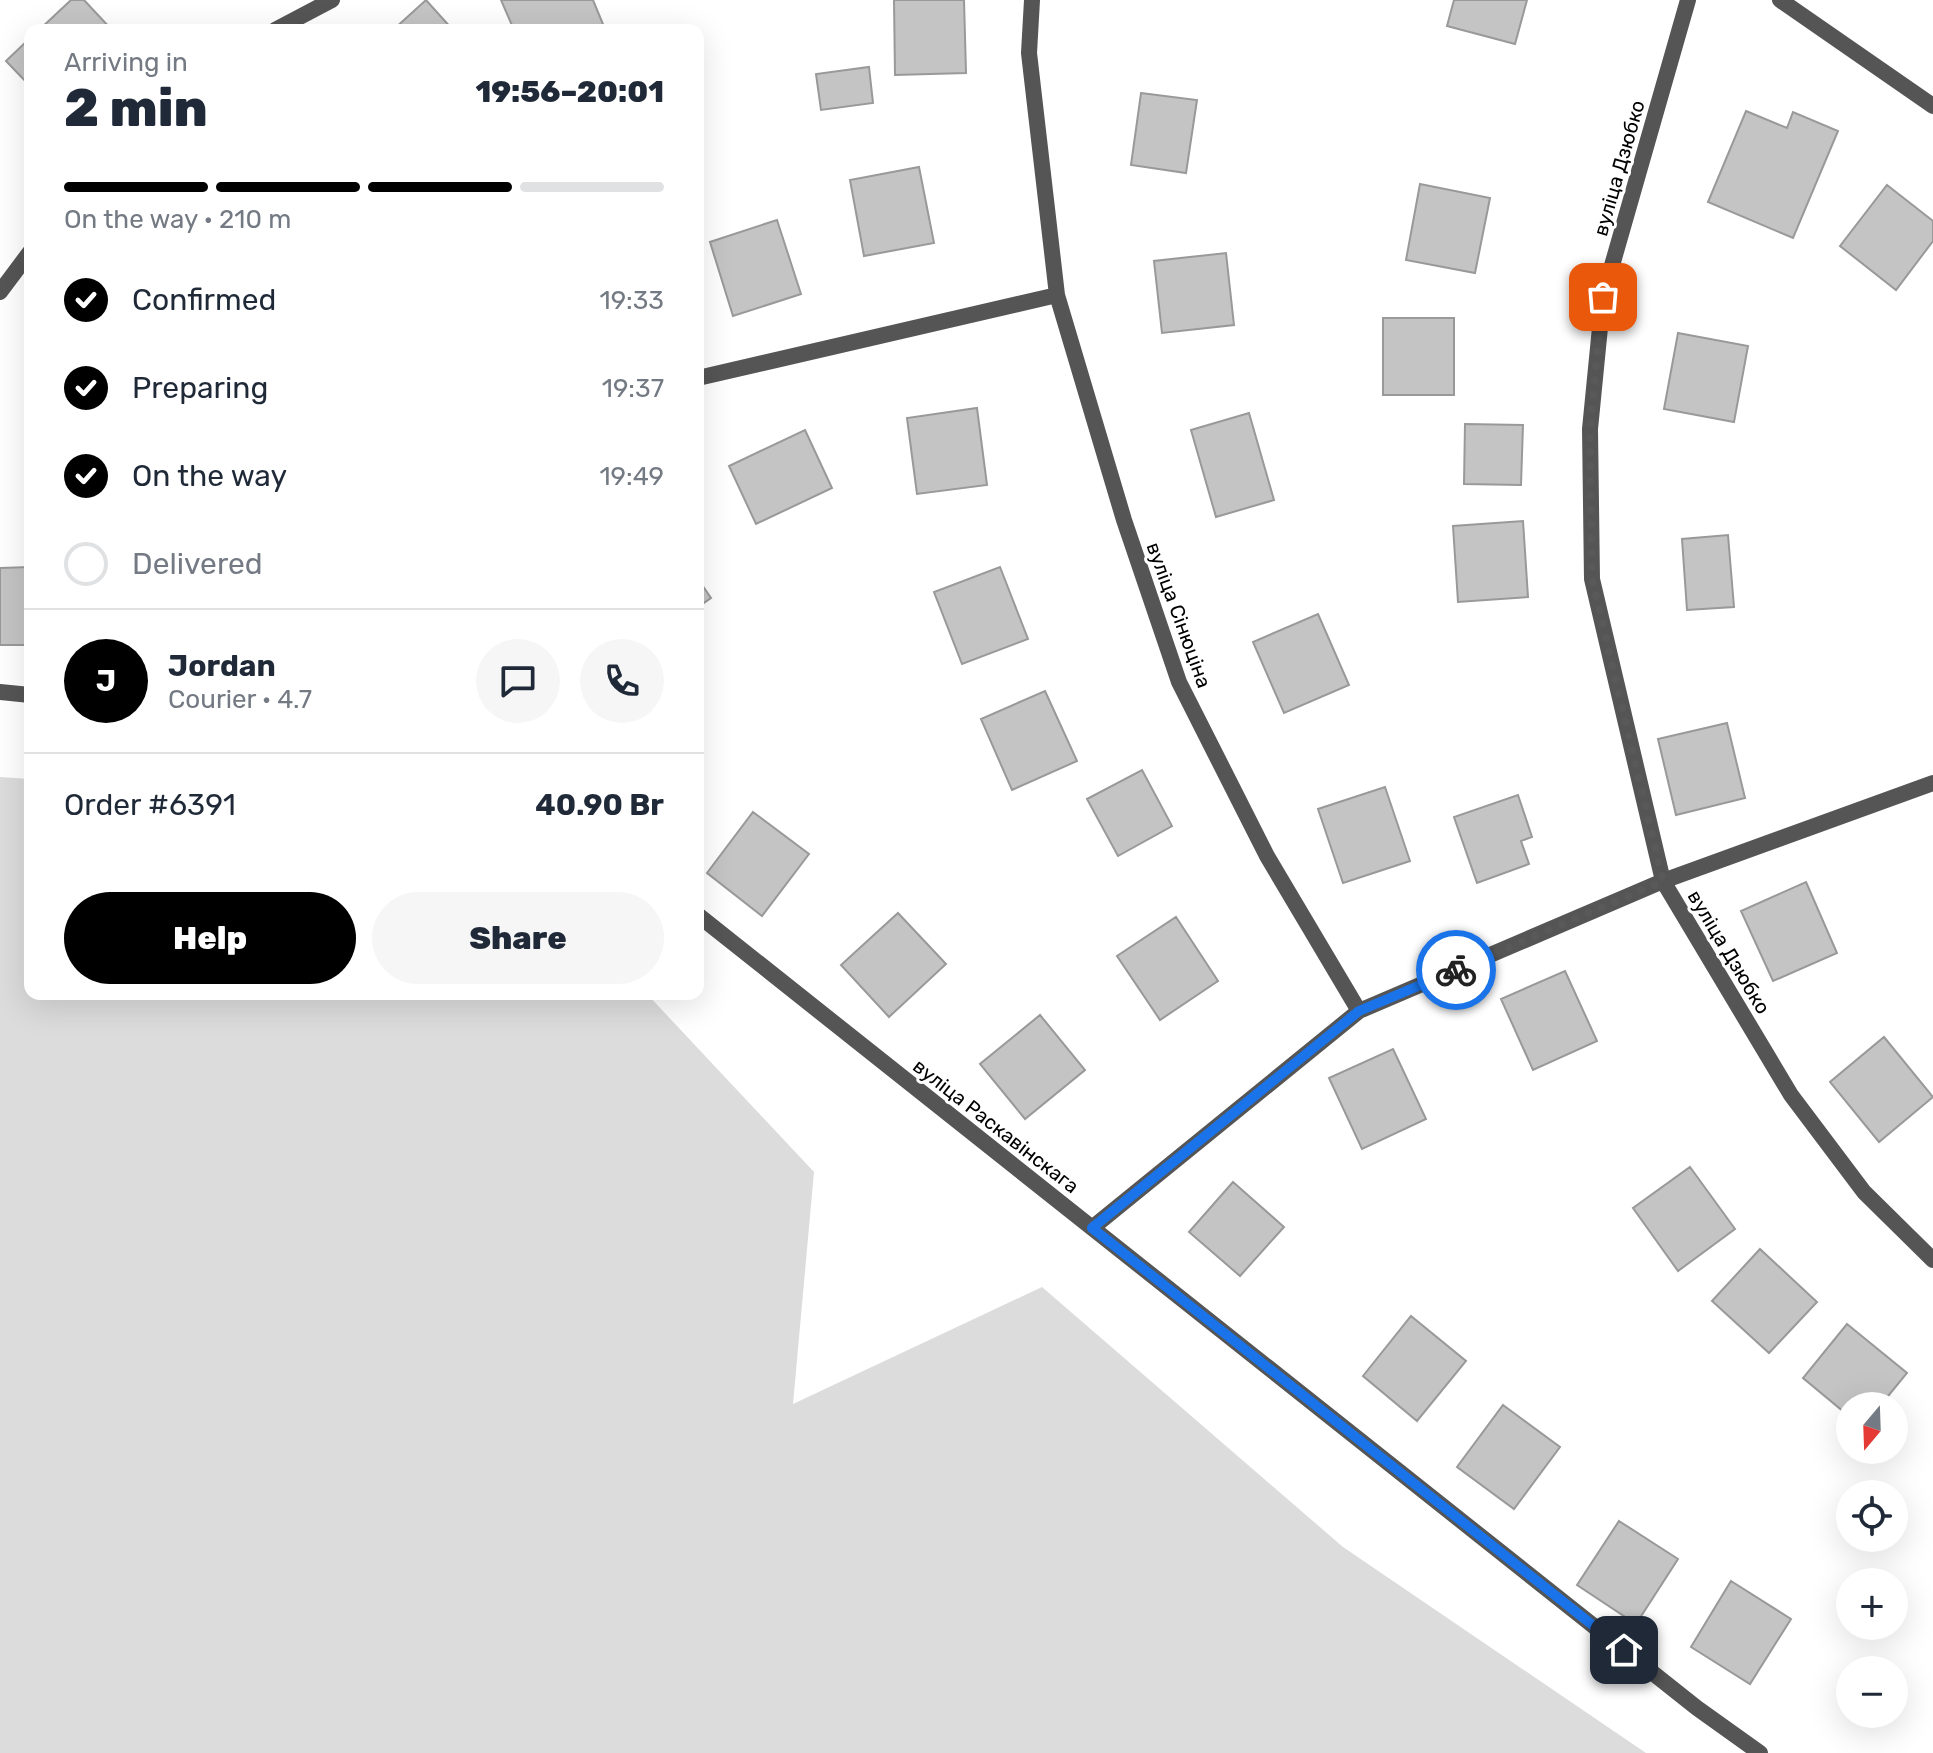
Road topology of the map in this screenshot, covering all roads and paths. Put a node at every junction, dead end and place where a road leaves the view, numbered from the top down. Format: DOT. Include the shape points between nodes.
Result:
graph roads {
  1 [pos="332,0"];
  2 [pos="1032,0"];
  3 [pos="1688,0"];
  4 [pos="1780,0"];
  5 [pos="286,24"];
  6 [pos="1933,106"];
  7 [pos="24,260"];
  8 [pos="0,292"];
  9 [pos="1057,295"];
  10 [pos="704,377"];
  11 [pos="0,692"];
  12 [pos="24,694"];
  13 [pos="1933,783"];
  14 [pos="1663,881"];
  15 [pos="704,920"];
  16 [pos="1359,1011"];
  17 [pos="1092,1228"];
  18 [pos="1933,1260"];
  19 [pos="1760,1753"];
  1 -- 5 [label="street"];
  2 -- 9 [label="street, вуліца Сінюціна" via="1029,53"];
  3 -- 14 [label="street, вуліца Дзюбко" via="1603,297 1590,429 1592,579"];
  4 -- 6 [label="street"];
  7 -- 8 [label="street"];
  9 -- 10 [label="street"];
  9 -- 16 [label="street, вуліца Сінюціна" via="1179,682 1267,856"];
  11 -- 12 [label="street"];
  13 -- 14 [label="street"];
  14 -- 16 [label="street"];
  14 -- 18 [label="street, вуліца Дзюбко" via="1791,1095 1864,1192"];
  15 -- 17 [label="street, вуліца Раскавінскага"];
  16 -- 17 [label="street"];
  17 -- 19 [label="street, вуліца Раскавінскага"];
}
